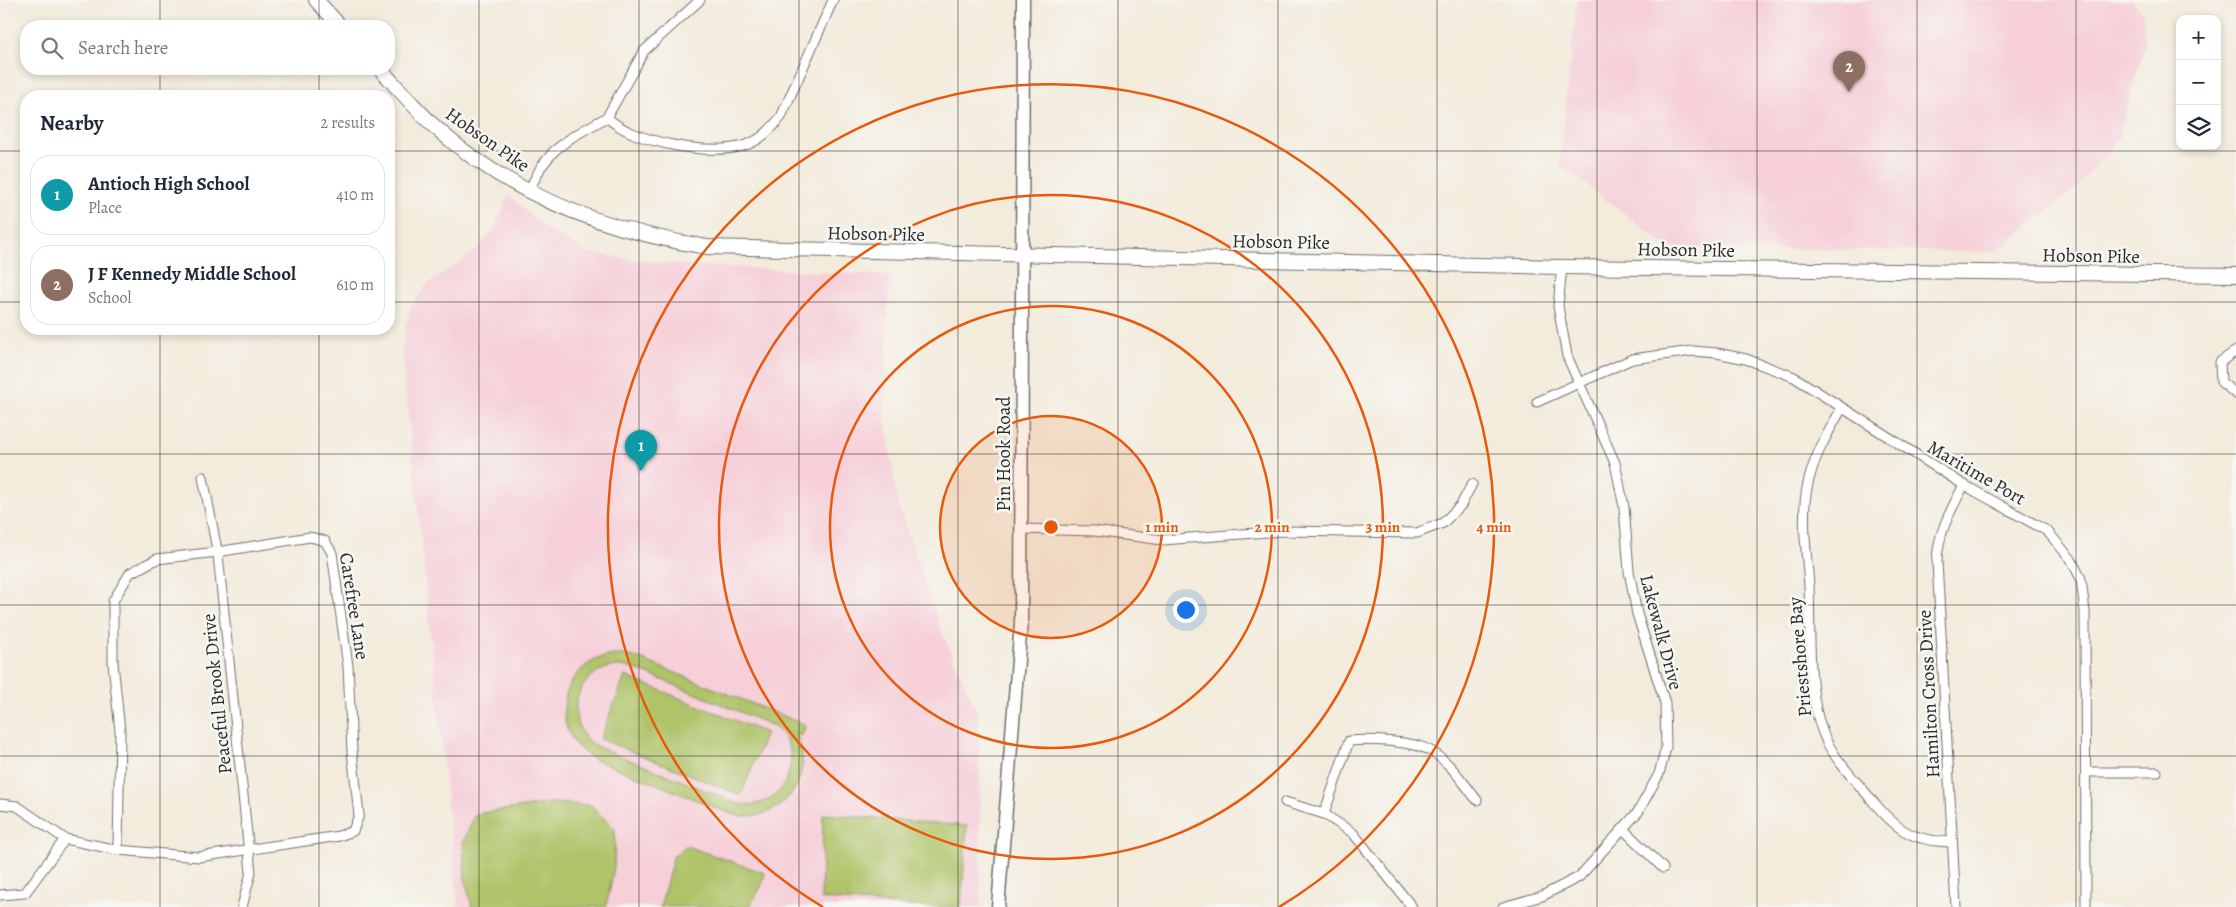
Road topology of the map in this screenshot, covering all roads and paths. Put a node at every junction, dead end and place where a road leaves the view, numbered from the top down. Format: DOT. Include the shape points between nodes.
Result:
graph roads {
  1 [pos="316,0"];
  2 [pos="700,0"];
  3 [pos="833,0"];
  4 [pos="1022,0"];
  5 [pos="334,20"];
  6 [pos="386,75"];
  7 [pos="607,117"];
  8 [pos="529,190"];
  9 [pos="1022,254"];
  10 [pos="1562,267"];
  11 [pos="2236,276"];
  12 [pos="2236,351"];
  13 [pos="1579,381"];
  14 [pos="2236,394"];
  15 [pos="1537,402"];
  16 [pos="1842,408"];
  17 [pos="203,477"];
  18 [pos="1472,484"];
  19 [pos="1964,485"];
  20 [pos="1022,530"];
  21 [pos="217,552"];
  22 [pos="2086,772"];
  23 [pos="2157,772"];
  24 [pos="1477,800"];
  25 [pos="1286,802"];
  26 [pos="0,804"];
  27 [pos="1324,814"];
  28 [pos="1623,829"];
  29 [pos="65,839"];
  30 [pos="1952,842"];
  31 [pos="248,848"];
  32 [pos="118,850"];
  33 [pos="1663,868"];
  34 [pos="0,895"];
  35 [pos="242,907"];
  36 [pos="998,907"];
  37 [pos="1412,907"];
  38 [pos="1503,907"];
  39 [pos="1956,907"];
  40 [pos="2086,907"];
  1 -- 5 [label="main road"];
  2 -- 7 [label="street" via="644,51"];
  3 -- 7 [label="street" via="781,117 767,133 753,142 716,150 688,147 634,133"];
  4 -- 9 [label="street, Pin Hook Road"];
  6 -- 8 [label="main road, Hobson Pike" via="436,127 478,159"];
  7 -- 8 [label="street" via="554,151"];
  8 -- 9 [label="main road, Hobson Pike" via="616,227 707,247"];
  9 -- 10 [label="main road, Hobson Pike"];
  9 -- 20 [label="street, Pin Hook Road"];
  10 -- 11 [label="main road, Hobson Pike"];
  10 -- 13 [label="street, Lakewalk Drive" via="1558,306 1567,356"];
  12 -- 14 [label="street" via="2220,362 2221,382"];
  13 -- 15 [label="street, Maritime Port"];
  13 -- 16 [label="street, Maritime Port" via="1632,359 1693,351 1717,353 1746,359 1794,377"];
  13 -- 28 [label="street, Lakewalk Drive" via="1615,463 1624,507 1629,571 1637,614 1665,703 1666,748 1659,774 1638,812"];
  16 -- 19 [label="street, Maritime Port"];
  16 -- 30 [label="street, Priestshore Bay" via="1821,444 1806,490 1816,706 1827,741 1836,756 1889,819 1901,830 1920,839"];
  17 -- 21 [label="street, Peaceful Brook Drive"];
  18 -- 20 [label="street" via="1461,504 1443,522 1417,532 1282,531 1163,540 1094,531"];
  19 -- 22 [label="street, Maritime Port" via="2047,531 2071,559 2081,579 2085,612"];
  19 -- 30 [label="street, Hamilton Cross Drive" via="1942,528 1937,561"];
  20 -- 36 [label="street, Pin Hook Road" via="1021,623"];
  21 -- 31 [label="street, Peaceful Brook Drive"];
  21 -- 31 [label="street, Carefree Lane" via="310,537 324,541 333,555 345,638 359,815 356,826 353,831 339,836"];
  21 -- 32 [label="street, Carefree Lane" via="157,559 130,573 113,601 113,663 120,731"];
  22 -- 23 [label="street"];
  22 -- 40 [label="street, Maritime Port"];
  24 -- 27 [label="street" via="1452,768 1429,750 1368,739 1349,741"];
  25 -- 27 [label="street"];
  26 -- 29 [label="street, Carefree Lane" via="17,806"];
  27 -- 37 [label="street" via="1353,833"];
  28 -- 33 [label="street"];
  28 -- 38 [label="street, Lakewalk Drive" via="1579,878 1542,896"];
  29 -- 32 [label="street, Carefree Lane"];
  29 -- 34 [label="street" via="25,893"];
  30 -- 39 [label="street, Hamilton Cross Drive"];
  31 -- 32 [label="street, Carefree Lane" via="199,857"];
  31 -- 35 [label="street, Peaceful Brook Drive" via="251,872"];
}
